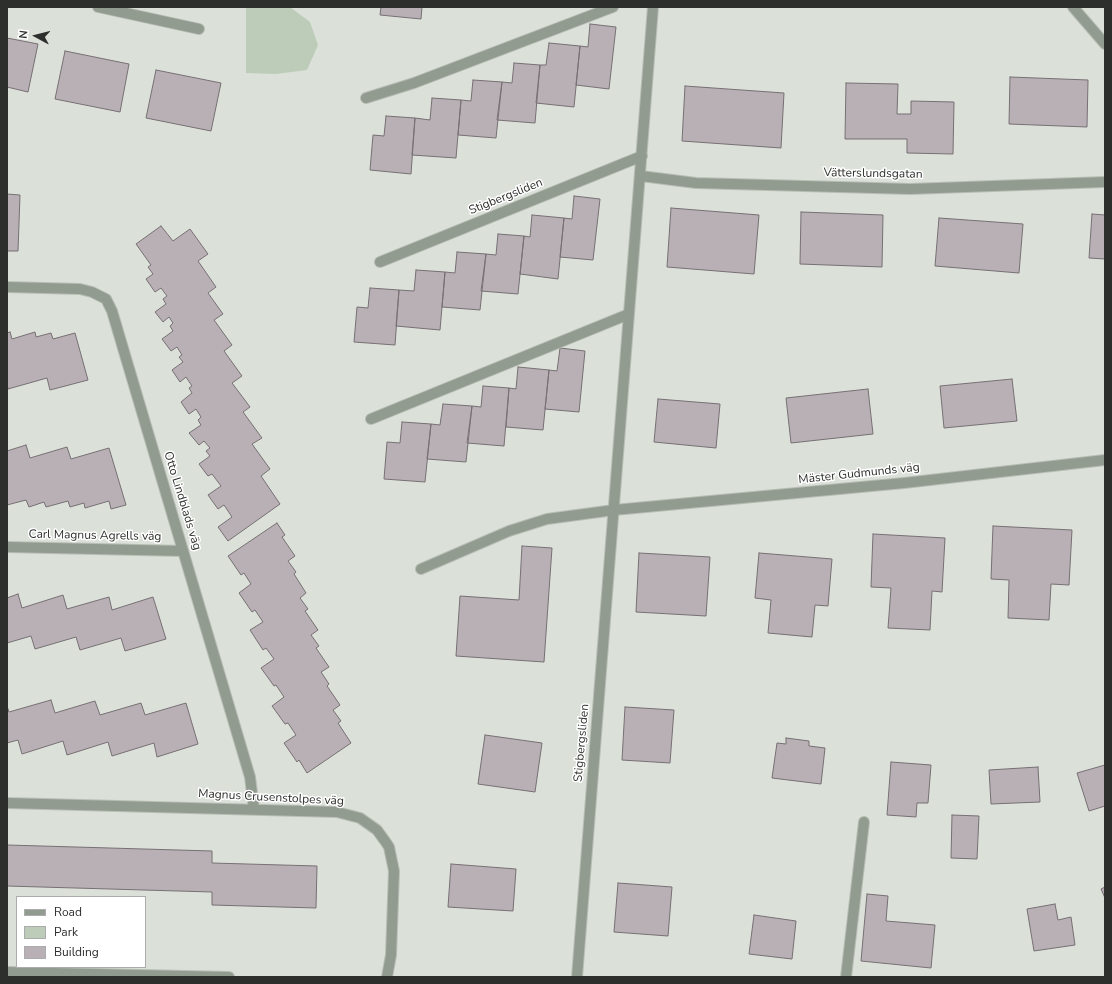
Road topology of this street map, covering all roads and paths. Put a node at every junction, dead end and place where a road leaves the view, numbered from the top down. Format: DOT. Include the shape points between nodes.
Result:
graph roads {
  1 [pos="98,7"];
  2 [pos="613,7"];
  3 [pos="653,7"];
  4 [pos="1072,7"];
  5 [pos="199,29"];
  6 [pos="1105,44"];
  7 [pos="366,98"];
  8 [pos="642,156"];
  9 [pos="641,176"];
  10 [pos="1105,182"];
  11 [pos="380,262"];
  12 [pos="7,287"];
  13 [pos="629,314"];
  14 [pos="371,419"];
  15 [pos="1105,460"];
  16 [pos="614,510"];
  17 [pos="7,547"];
  18 [pos="183,550"];
  19 [pos="421,570"];
  20 [pos="7,803"];
  21 [pos="254,809"];
  22 [pos="864,822"];
  23 [pos="7,972"];
  24 [pos="228,977"];
  25 [pos="387,977"];
  26 [pos="577,977"];
  27 [pos="846,977"];
  1 -- 5 [label="street"];
  2 -- 7 [label="street" via="414,83"];
  3 -- 8 [label="street, Stigbergsliden"];
  4 -- 6 [label="street"];
  8 -- 9 [label="street, Stigbergsliden"];
  8 -- 11 [label="street, Stigbergsliden"];
  9 -- 10 [label="street, Vätterslundsgatan" via="696,183 910,189"];
  9 -- 13 [label="street, Stigbergsliden"];
  12 -- 18 [label="street, Otto Lindblads väg" via="80,289 106,299 112,311"];
  13 -- 14 [label="street"];
  13 -- 16 [label="street, Stigbergsliden"];
  15 -- 16 [label="street, Mäster Gudmunds väg" via="904,483"];
  16 -- 19 [label="street" via="547,518 509,530"];
  16 -- 26 [label="street, Stigbergsliden"];
  17 -- 18 [label="street, Carl Magnus Agrells väg"];
  18 -- 21 [label="street, Otto Lindblads väg" via="250,777"];
  20 -- 21 [label="street, Magnus Crusenstolpes väg"];
  21 -- 25 [label="street, Magnus Crusenstolpes väg" via="337,812 360,818 377,830 389,847 394,871 391,955"];
  22 -- 27 [label="street"];
  23 -- 24 [label="street"];
}
